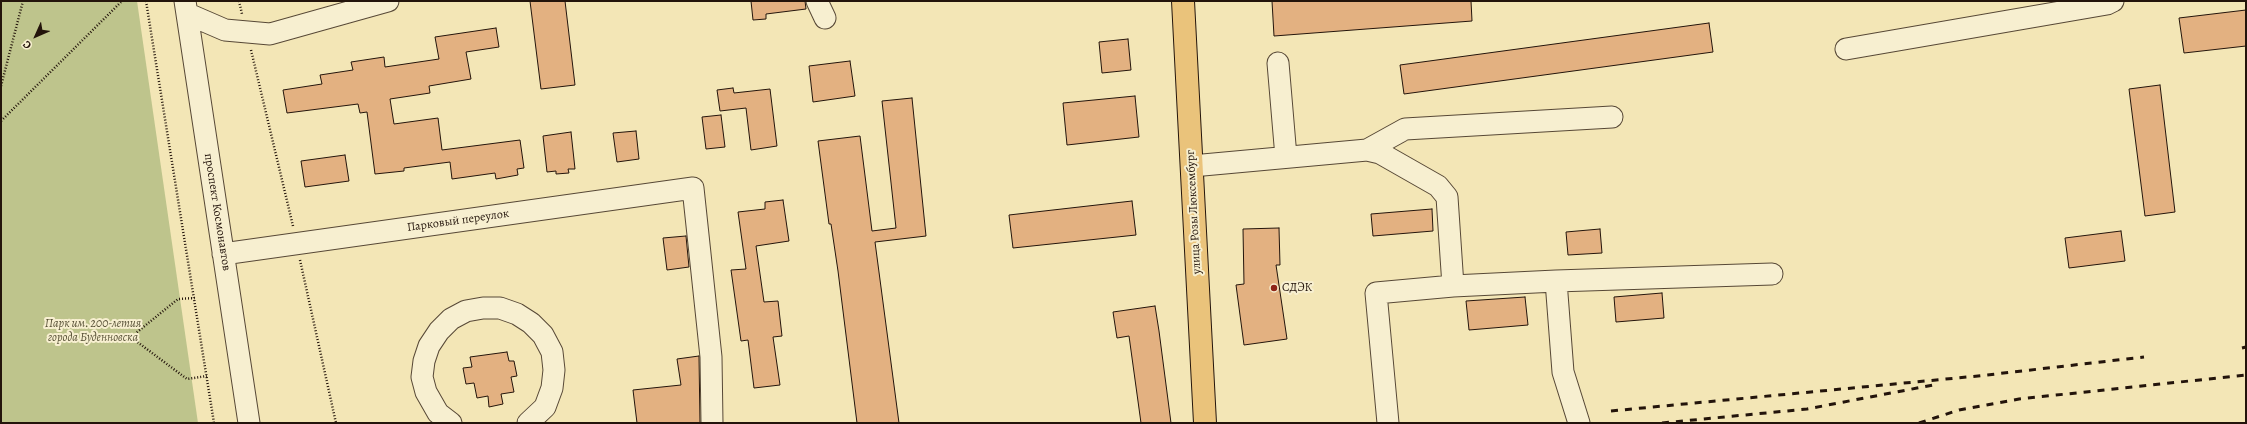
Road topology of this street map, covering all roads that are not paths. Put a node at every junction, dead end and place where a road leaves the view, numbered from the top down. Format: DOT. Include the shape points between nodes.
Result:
graph roads {
  1 [pos="388,1"];
  2 [pos="1183,1"];
  3 [pos="2113,1"];
  4 [pos="186,8"];
  5 [pos="1846,49"];
  6 [pos="1278,63"];
  7 [pos="1612,117"];
  8 [pos="1367,150"];
  9 [pos="1286,158"];
  10 [pos="1192,166"];
  11 [pos="224,254"];
  12 [pos="1772,274"];
  13 [pos="1556,281"];
  14 [pos="1453,286"];
  15 [pos="249,423"];
  16 [pos="451,423"];
  17 [pos="528,423"];
  18 [pos="712,423"];
  19 [pos="1205,423"];
  20 [pos="1388,423"];
  21 [pos="1579,423"];
  1 -- 4 [label="street" via="270,34 225,30"];
  2 -- 10 [label="main road, улица Розы Люксембург"];
  3 -- 5 [label="street"];
  4 -- 11 [label="street, проспект Космонавтов"];
  6 -- 9 [label="street"];
  7 -- 8 [label="street" via="1405,129"];
  8 -- 9 [label="street"];
  8 -- 14 [label="street" via="1380,153 1438,186 1447,197"];
  9 -- 10 [label="street"];
  10 -- 19 [label="main road, улица Розы Люксембург"];
  11 -- 15 [label="street, проспект Космонавтов"];
  11 -- 18 [label="street, Парковый переулок" via="693,188 711,357"];
  12 -- 13 [label="street"];
  13 -- 14 [label="street"];
  13 -- 21 [label="street" via="1562,372"];
  14 -- 20 [label="street" via="1376,293"];
  16 -- 17 [label="street" via="438,412 426,392 422,377 424,361 429,346 450,320 466,311 484,308 500,308 517,314 531,323 543,335 552,352 552,388 544,407"];
}
